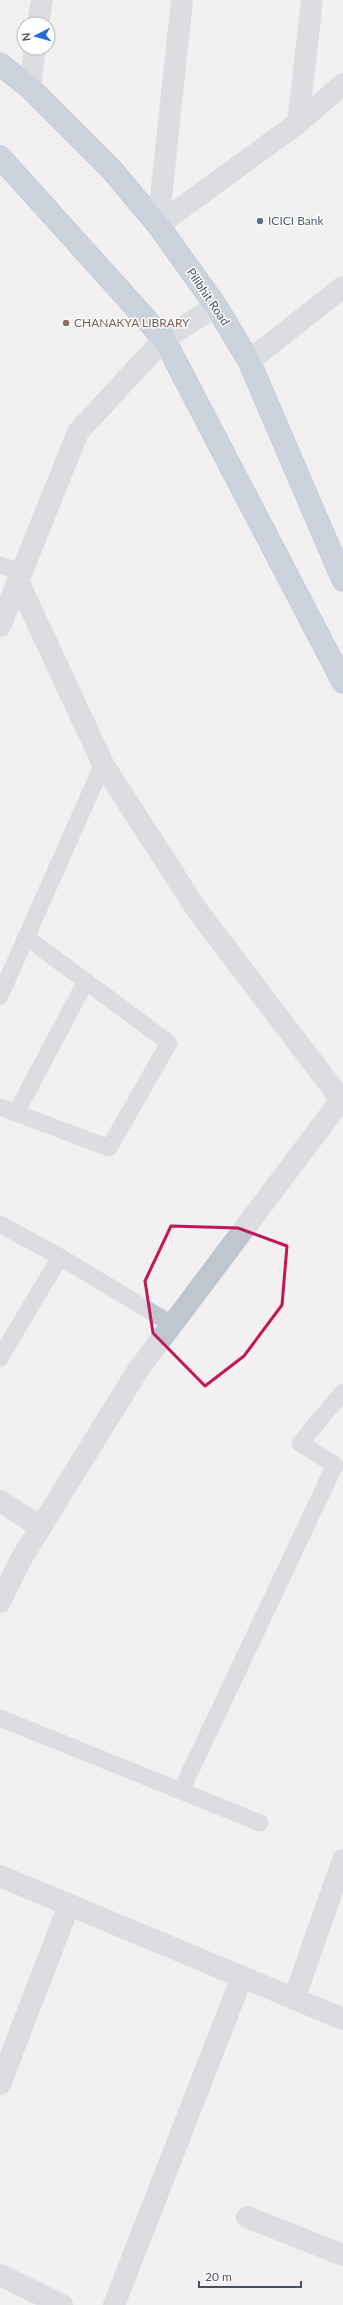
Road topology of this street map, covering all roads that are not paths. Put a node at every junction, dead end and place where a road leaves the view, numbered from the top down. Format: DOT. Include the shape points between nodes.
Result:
graph roads {
  1 [pos="42,0"];
  2 [pos="182,0"];
  3 [pos="312,0"];
  4 [pos="39,16"];
  5 [pos="34,56"];
  6 [pos="0,64"];
  7 [pos="343,84"];
  8 [pos="30,88"];
  9 [pos="298,123"];
  10 [pos="0,157"];
  11 [pos="158,225"];
  12 [pos="343,288"];
  13 [pos="216,306"];
  14 [pos="164,340"];
  15 [pos="249,361"];
  16 [pos="0,565"];
  17 [pos="20,577"];
  18 [pos="343,580"];
  19 [pos="0,626"];
  20 [pos="343,682"];
  21 [pos="103,764"];
  22 [pos="26,937"];
  23 [pos="86,981"];
  24 [pos="0,996"];
  25 [pos="342,1101"];
  26 [pos="0,1107"];
  27 [pos="16,1113"];
  28 [pos="0,1224"];
  29 [pos="60,1257"];
  30 [pos="173,1325"];
  31 [pos="0,1357"];
  32 [pos="343,1392"];
  33 [pos="0,1501"];
  34 [pos="41,1527"];
  35 [pos="0,1602"];
  36 [pos="0,1718"];
  37 [pos="180,1791"];
  38 [pos="260,1823"];
  39 [pos="343,1860"];
  40 [pos="0,1876"];
  41 [pos="69,1905"];
  42 [pos="242,1977"];
  43 [pos="294,1999"];
  44 [pos="343,2019"];
  45 [pos="0,2084"];
  46 [pos="247,2217"];
  47 [pos="343,2255"];
  48 [pos="0,2275"];
  49 [pos="62,2305"];
  50 [pos="114,2305"];
  1 -- 4 [label="street"];
  2 -- 11 [label="street"];
  3 -- 9 [label="street"];
  5 -- 8 [label="street"];
  6 -- 8 [label="highway, Pilibhit Road"];
  7 -- 9 [label="street"];
  8 -- 11 [label="highway, Pilibhit Road" via="112,170"];
  9 -- 11 [label="street"];
  10 -- 14 [label="highway"];
  11 -- 13 [label="highway, Pilibhit Road"];
  12 -- 15 [label="street"];
  13 -- 14 [label="street"];
  13 -- 15 [label="highway, Pilibhit Road"];
  14 -- 17 [label="street" via="78,432"];
  14 -- 20 [label="highway"];
  15 -- 18 [label="highway, Pilibhit Road"];
  16 -- 17 [label="lane"];
  17 -- 19 [label="street"];
  17 -- 21 [label="street"];
  21 -- 22 [label="lane"];
  21 -- 25 [label="street" via="197,910"];
  22 -- 23 [label="lane"];
  22 -- 24 [label="lane"];
  23 -- 27 [label="lane"];
  23 -- 27 [label="lane" via="169,1043 109,1148"];
  25 -- 30 [label="street"];
  26 -- 27 [label="lane"];
  28 -- 29 [label="lane"];
  29 -- 30 [label="lane"];
  29 -- 31 [label="lane"];
  30 -- 34 [label="street" via="138,1370"];
  32 -- 37 [label="lane" via="300,1443 335,1465"];
  33 -- 34 [label="street"];
  34 -- 35 [label="street" via="21,1559"];
  36 -- 37 [label="lane"];
  37 -- 38 [label="lane"];
  39 -- 43 [label="street"];
  40 -- 41 [label="street"];
  41 -- 42 [label="street"];
  41 -- 45 [label="street"];
  42 -- 43 [label="street"];
  42 -- 50 [label="street"];
  43 -- 44 [label="street"];
  46 -- 47 [label="street"];
  48 -- 49 [label="street"];
}
